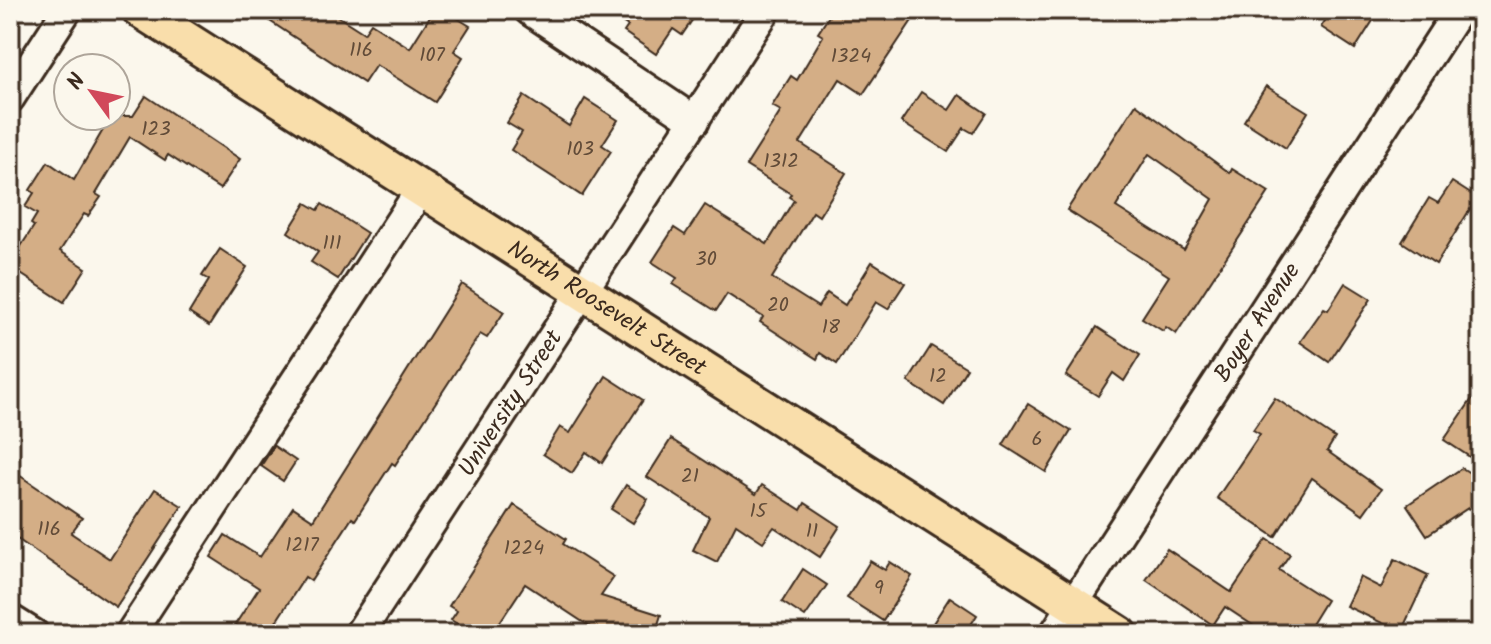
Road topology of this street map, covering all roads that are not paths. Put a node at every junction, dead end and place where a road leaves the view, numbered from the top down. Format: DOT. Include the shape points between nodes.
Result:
graph roads {
  1 [pos="67,10"];
  2 [pos="140,10"];
  3 [pos="529,10"];
  4 [pos="766,10"];
  5 [pos="1459,10"];
  6 [pos="10,98"];
  7 [pos="695,121"];
  8 [pos="421,189"];
  9 [pos="583,292"];
  10 [pos="1073,604"];
  11 [pos="10,619"];
  12 [pos="34,634"];
  13 [pos="130,634"];
  14 [pos="359,634"];
  15 [pos="1054,634"];
  16 [pos="1120,634"];
  1 -- 6 [label="street"];
  2 -- 8 [label="main road, North Roosevelt Street"];
  3 -- 7 [label="street"];
  4 -- 7 [label="street, University Street"];
  5 -- 10 [label="street, Boyer Avenue"];
  7 -- 9 [label="street, University Street"];
  8 -- 9 [label="main road, North Roosevelt Street"];
  8 -- 13 [label="street"];
  9 -- 10 [label="main road, North Roosevelt Street"];
  9 -- 14 [label="street, University Street"];
  10 -- 15 [label="street, Boyer Avenue"];
  10 -- 16 [label="main road, North Roosevelt Street"];
  11 -- 12 [label="street"];
}
